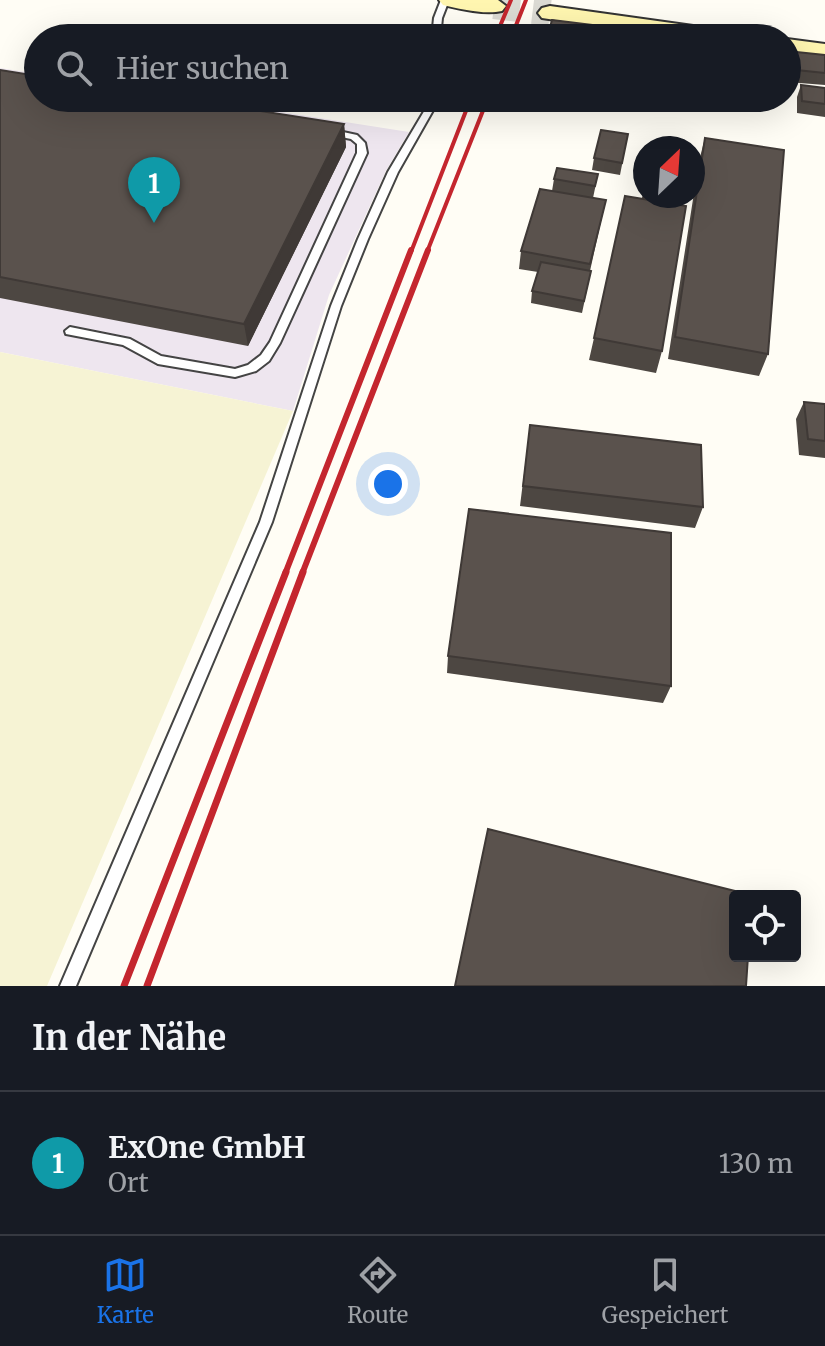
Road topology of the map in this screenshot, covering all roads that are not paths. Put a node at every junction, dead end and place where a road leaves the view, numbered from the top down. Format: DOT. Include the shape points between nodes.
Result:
graph roads {
  1 [pos="448,0"];
  2 [pos="494,6"];
  3 [pos="550,13"];
  4 [pos="437,24"];
  5 [pos="624,24"];
  6 [pos="801,48"];
  7 [pos="825,51"];
  8 [pos="801,58"];
  9 [pos="825,61"];
  10 [pos="428,112"];
  11 [pos="323,131"];
  12 [pos="70,331"];
  13 [pos="68,986"];
  1 -- 2 [label="main road"];
  1 -- 4 [label="lane"];
  3 -- 5 [label="main road"];
  6 -- 7 [label="main road"];
  8 -- 9 [label="lane"];
  10 -- 13 [label="lane" via="363,239 266,522"];
  11 -- 12 [label="lane" via="354,137 362,153 265,358 235,373 158,360 126,342"];
}
